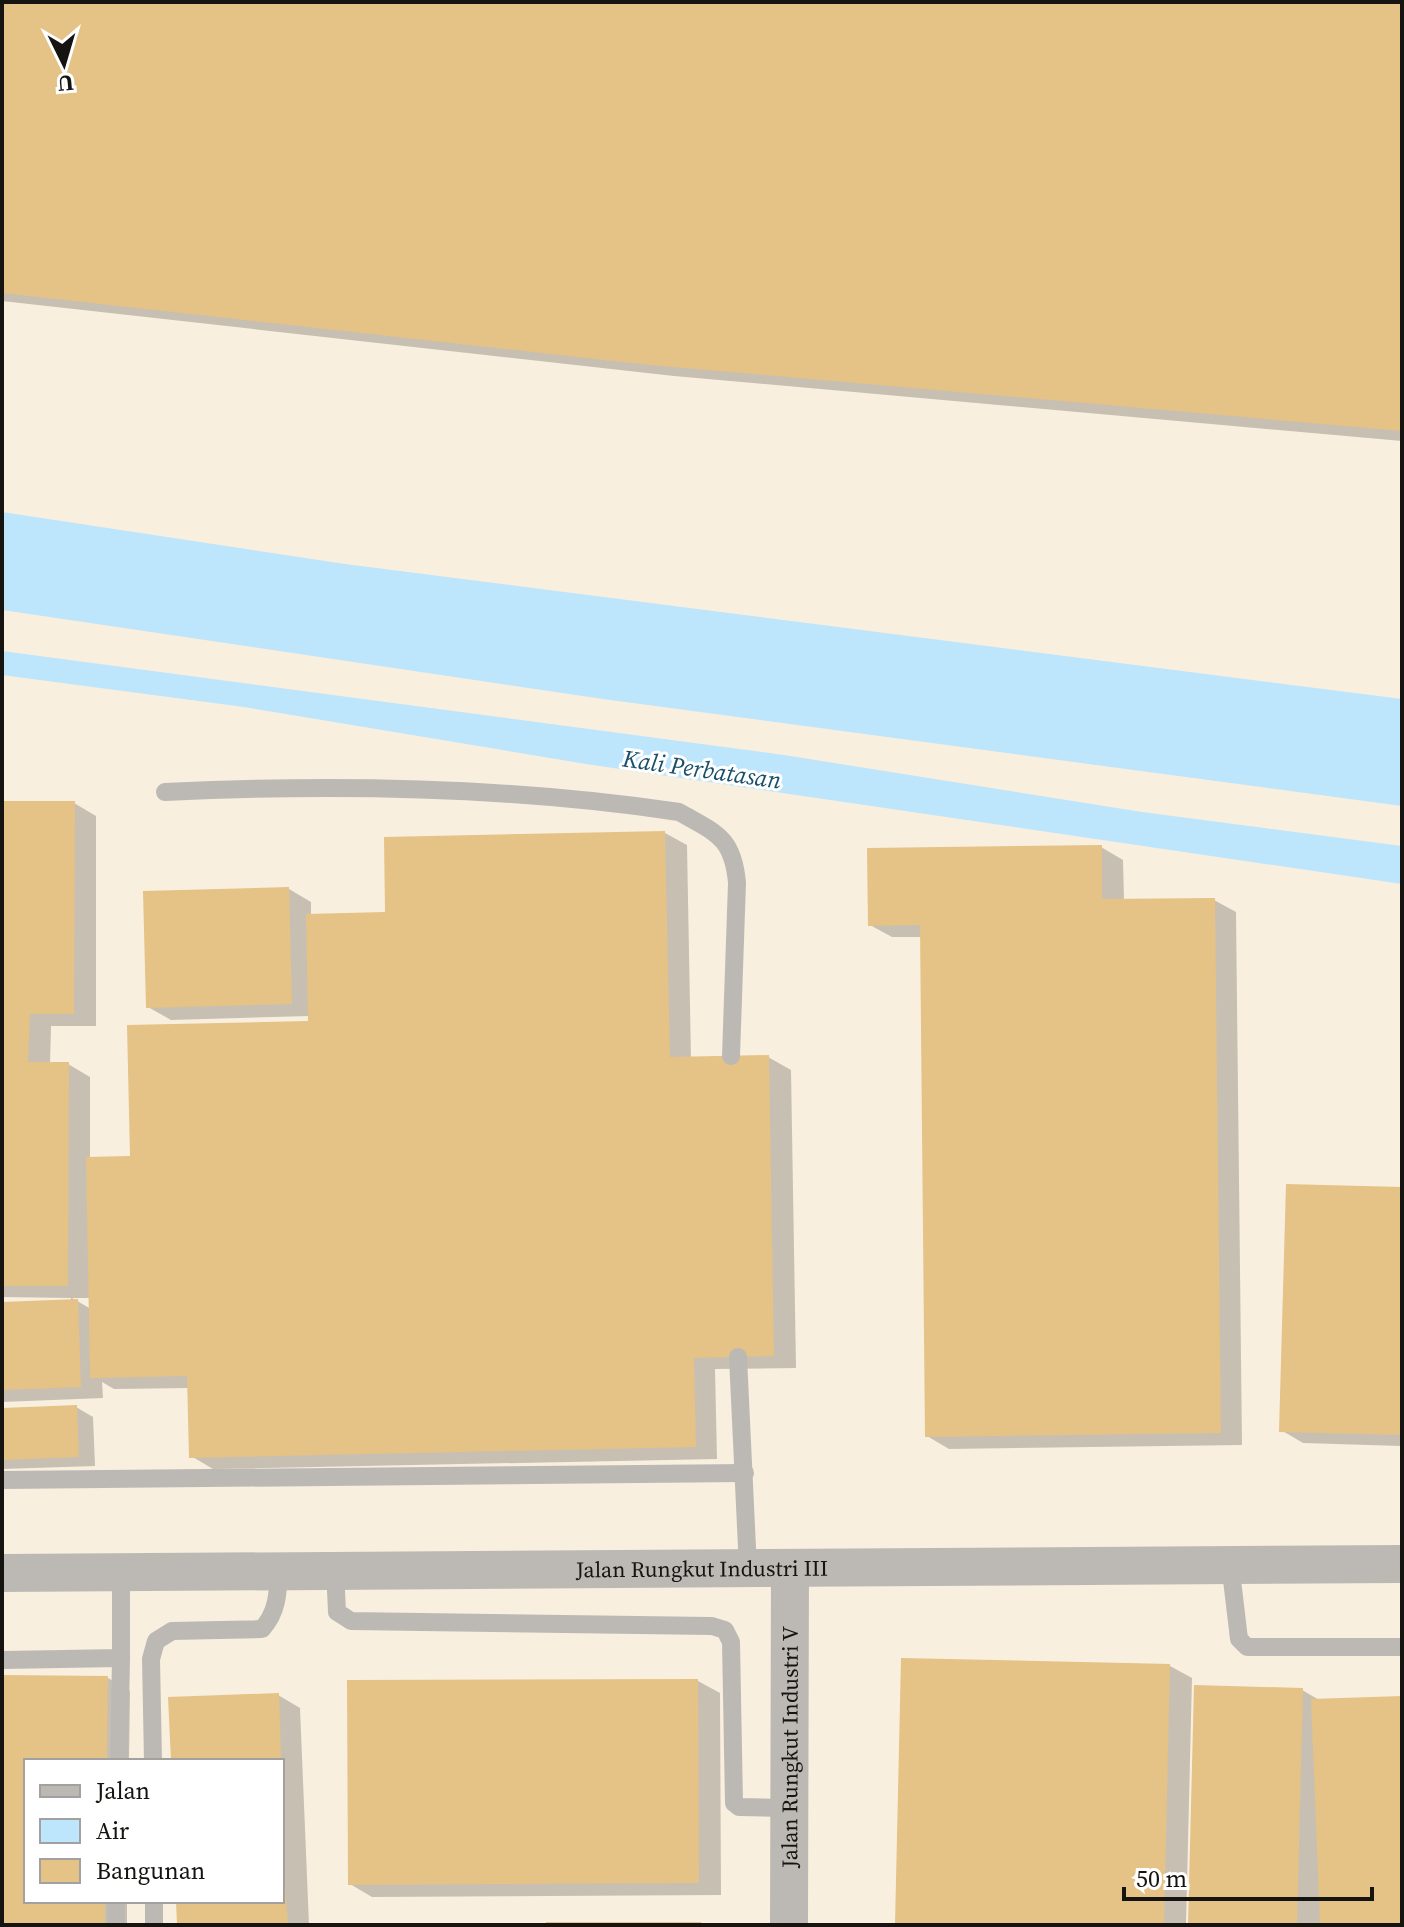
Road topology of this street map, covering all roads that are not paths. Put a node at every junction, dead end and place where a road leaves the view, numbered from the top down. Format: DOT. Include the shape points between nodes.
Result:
graph roads {
  1 [pos="165,792"];
  2 [pos="731,1056"];
  3 [pos="738,1357"];
  4 [pos="745,1473"];
  5 [pos="2,1480"];
  6 [pos="1230,1563"];
  7 [pos="1402,1564"];
  8 [pos="279,1569"];
  9 [pos="335,1569"];
  10 [pos="748,1569"];
  11 [pos="790,1569"];
  12 [pos="121,1571"];
  13 [pos="2,1573"];
  14 [pos="1402,1647"];
  15 [pos="121,1658"];
  16 [pos="2,1660"];
  17 [pos="119,1759"];
  18 [pos="153,1759"];
  19 [pos="787,1808"];
  20 [pos="116,1903"];
  21 [pos="154,1903"];
  22 [pos="116,1925"];
  23 [pos="154,1925"];
  24 [pos="789,1925"];
  1 -- 2 [label="lane" via="287,786 417,789 679,812 714,832 735,856"];
  3 -- 4 [label="lane"];
  4 -- 5 [label="lane"];
  4 -- 10 [label="lane"];
  6 -- 7 [label="street, Jalan Rungkut Industri III"];
  6 -- 11 [label="street, Jalan Rungkut Industri III"];
  6 -- 14 [label="lane" via="1239,1639 1247,1647"];
  8 -- 9 [label="street, Jalan Rungkut Industri III"];
  8 -- 12 [label="street, Jalan Rungkut Industri III"];
  8 -- 18 [label="lane" via="275,1607 262,1629 172,1631 156,1641 151,1659"];
  9 -- 10 [label="street, Jalan Rungkut Industri III"];
  9 -- 19 [label="lane" via="337,1612 351,1621 725,1630 731,1642 734,1803"];
  10 -- 11 [label="street, Jalan Rungkut Industri III"];
  11 -- 19 [label="street, Jalan Rungkut Industri V"];
  12 -- 13 [label="street, Jalan Rungkut Industri III"];
  12 -- 15 [label="lane"];
  15 -- 16 [label="lane"];
  15 -- 17 [label="lane"];
  19 -- 24 [label="street, Jalan Rungkut Industri V"];
  20 -- 22 [label="lane"];
  21 -- 23 [label="lane"];
}
